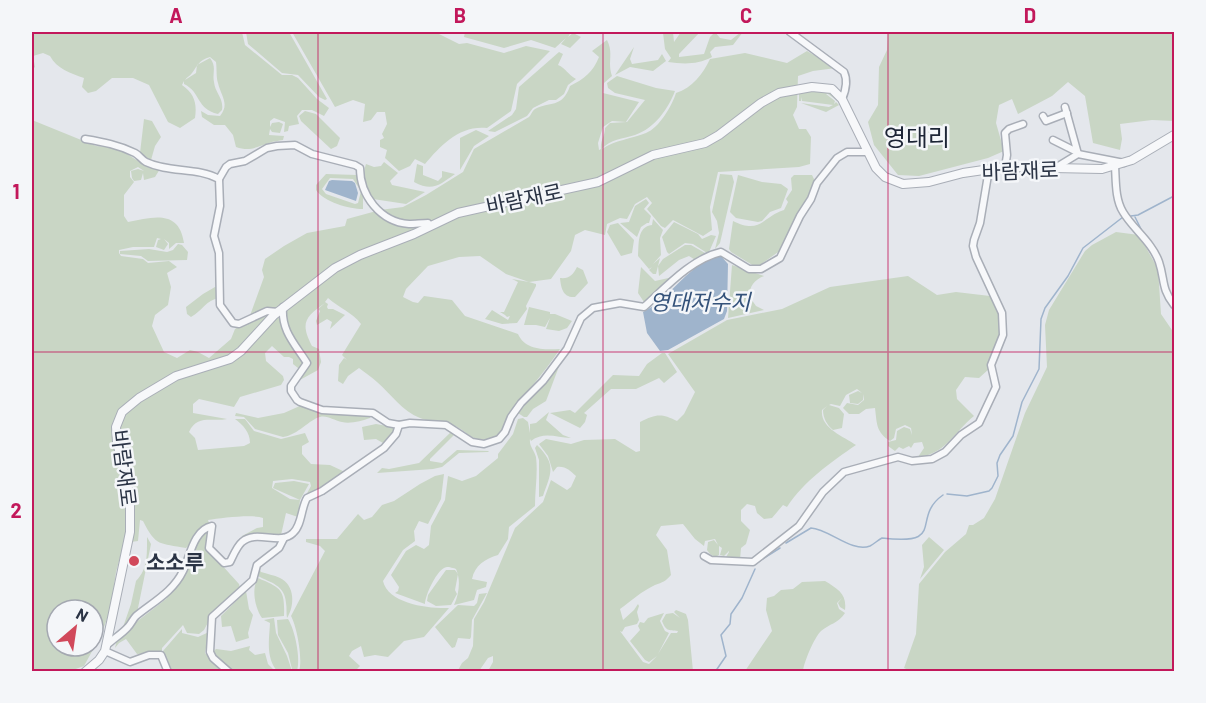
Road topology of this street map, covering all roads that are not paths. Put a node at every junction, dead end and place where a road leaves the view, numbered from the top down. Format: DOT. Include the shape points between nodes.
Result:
graph roads {
  1 [pos="790,32"];
  2 [pos="842,99"];
  3 [pos="1043,116"];
  4 [pos="1023,124"];
  5 [pos="1174,135"];
  6 [pos="85,139"];
  7 [pos="1053,140"];
  8 [pos="867,152"];
  9 [pos="1078,153"];
  10 [pos="1124,163"];
  11 [pos="1115,166"];
  12 [pos="1005,168"];
  13 [pos="1053,168"];
  14 [pos="989,169"];
  15 [pos="219,179"];
  16 [pos="430,226"];
  17 [pos="1174,305"];
  18 [pos="280,309"];
  19 [pos="399,425"];
  20 [pos="284,538"];
  21 [pos="704,556"];
  22 [pos="106,648"];
  23 [pos="85,672"];
  24 [pos="168,672"];
  25 [pos="230,672"];
  1 -- 2 [label="street" via="844,72 846,88"];
  2 -- 8 [label="street, 바람재로"];
  2 -- 16 [label="street, 바람재로" via="824,87 779,93 705,143 653,154 598,182 458,213"];
  3 -- 9 [label="street" via="1046,121 1066,110"];
  4 -- 12 [label="street" via="1005,133"];
  5 -- 10 [label="street, 바람재로"];
  6 -- 15 [label="street" via="118,146 146,162 199,171"];
  7 -- 9 [label="street"];
  8 -- 14 [label="street, 바람재로" via="885,177 903,184 929,183"];
  8 -- 19 [label="street" via="847,152 837,158 817,183 780,258 760,269 749,269 721,252 712,254 682,273 644,307 620,303 592,308 581,318 567,349 521,403 499,439 484,444 472,442 446,425"];
  9 -- 10 [label="street"];
  9 -- 13 [label="street"];
  10 -- 11 [label="street, 바람재로"];
  11 -- 13 [label="street, 바람재로"];
  11 -- 17 [label="street" via="1122,212 1158,261 1163,287"];
  12 -- 13 [label="street, 바람재로"];
  12 -- 14 [label="street, 바람재로"];
  14 -- 21 [label="street" via="974,246 1002,313 1003,335 991,365 996,387 979,423 932,459 912,461 898,457 844,472 823,492 799,526 753,562 711,560"];
  15 -- 16 [label="street" via="230,164 245,161 267,148 295,145 312,154 356,165 376,210 400,222"];
  15 -- 18 [label="street" via="220,206 214,236 219,253 220,305 233,323 239,324"];
  16 -- 18 [label="street, 바람재로" via="335,268"];
  18 -- 19 [label="street" via="295,349 307,363 291,386 297,400 322,410 373,413"];
  18 -- 22 [label="street, 바람재로" via="230,359 176,375 122,412 116,427 117,442 130,497 130,532"];
  19 -- 20 [label="street" via="384,448 307,498 298,525"];
  20 -- 22 [label="street" via="248,538 241,542 230,562 224,564 209,548 212,526 208,526 189,551 183,571 170,588"];
  20 -- 25 [label="street" via="279,548 257,565 253,580 212,617 210,652"];
  22 -- 23 [label="street"];
  22 -- 24 [label="street" via="130,662 160,655"];
}
